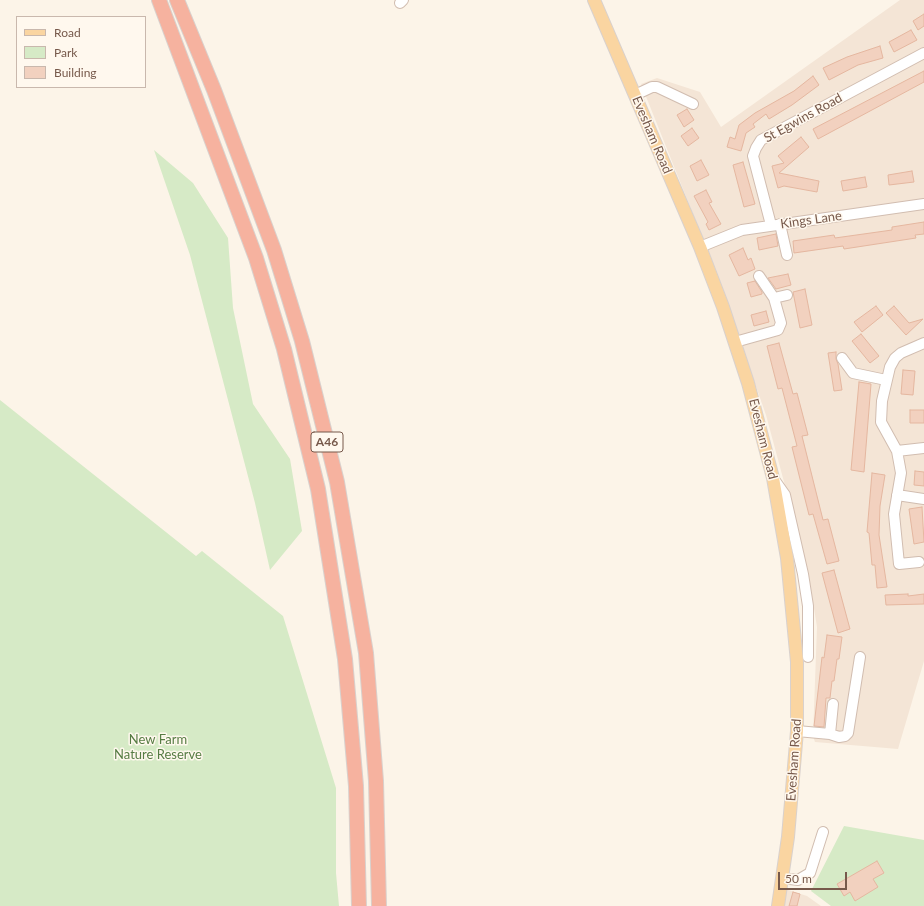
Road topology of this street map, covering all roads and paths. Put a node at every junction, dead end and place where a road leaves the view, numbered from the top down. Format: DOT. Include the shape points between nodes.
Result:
graph roads {
  1 [pos="159,0"];
  2 [pos="177,0"];
  3 [pos="594,0"];
  4 [pos="924,53"];
  5 [pos="635,95"];
  6 [pos="693,104"];
  7 [pos="924,204"];
  8 [pos="776,224"];
  9 [pos="700,247"];
  10 [pos="787,255"];
  11 [pos="759,276"];
  12 [pos="787,295"];
  13 [pos="774,298"];
  14 [pos="735,342"];
  15 [pos="924,343"];
  16 [pos="842,358"];
  17 [pos="886,380"];
  18 [pos="924,448"];
  19 [pos="897,451"];
  20 [pos="773,478"];
  21 [pos="897,495"];
  22 [pos="924,499"];
  23 [pos="919,562"];
  24 [pos="808,606"];
  25 [pos="793,608"];
  26 [pos="808,657"];
  27 [pos="860,657"];
  28 [pos="833,704"];
  29 [pos="797,730"];
  30 [pos="830,734"];
  31 [pos="823,832"];
  32 [pos="782,878"];
  33 [pos="359,906"];
  34 [pos="379,906"];
  35 [pos="778,906"];
  1 -- 33 [label="highway, A46" via="256,258 284,350 318,489 346,659 356,786"];
  2 -- 34 [label="highway, A46" via="274,250 302,341 337,482 366,653 376,780"];
  3 -- 5 [label="main road, Evesham Road"];
  4 -- 8 [label="street, St Egwins Road" via="761,140 753,156"];
  5 -- 6 [label="street" via="657,87"];
  5 -- 9 [label="main road, Evesham Road"];
  7 -- 8 [label="street, Kings Lane"];
  8 -- 9 [label="street, Kings Lane" via="733,233"];
  8 -- 10 [label="street, St Egwins Road"];
  9 -- 14 [label="main road, Evesham Road"];
  11 -- 13 [label="street"];
  12 -- 13 [label="street"];
  13 -- 14 [label="street" via="780,323 778,330"];
  14 -- 20 [label="main road, Evesham Road" via="760,424"];
  15 -- 17 [label="street" via="907,349 895,358"];
  16 -- 17 [label="street" via="853,373"];
  17 -- 19 [label="street" via="881,422"];
  18 -- 19 [label="street"];
  19 -- 21 [label="street" via="901,473"];
  20 -- 24 [label="street" via="785,495"];
  20 -- 25 [label="main road, Evesham Road"];
  21 -- 22 [label="street"];
  21 -- 23 [label="street" via="894,514 899,564"];
  24 -- 25 [label="street"];
  24 -- 26 [label="street"];
  25 -- 29 [label="main road, Evesham Road" via="797,662"];
  27 -- 30 [label="street" via="848,733 839,737"];
  28 -- 30 [label="street"];
  29 -- 30 [label="street"];
  29 -- 32 [label="main road, Evesham Road"];
  31 -- 32 [label="street" via="810,873 798,880"];
  32 -- 35 [label="main road, Evesham Road"];
}
